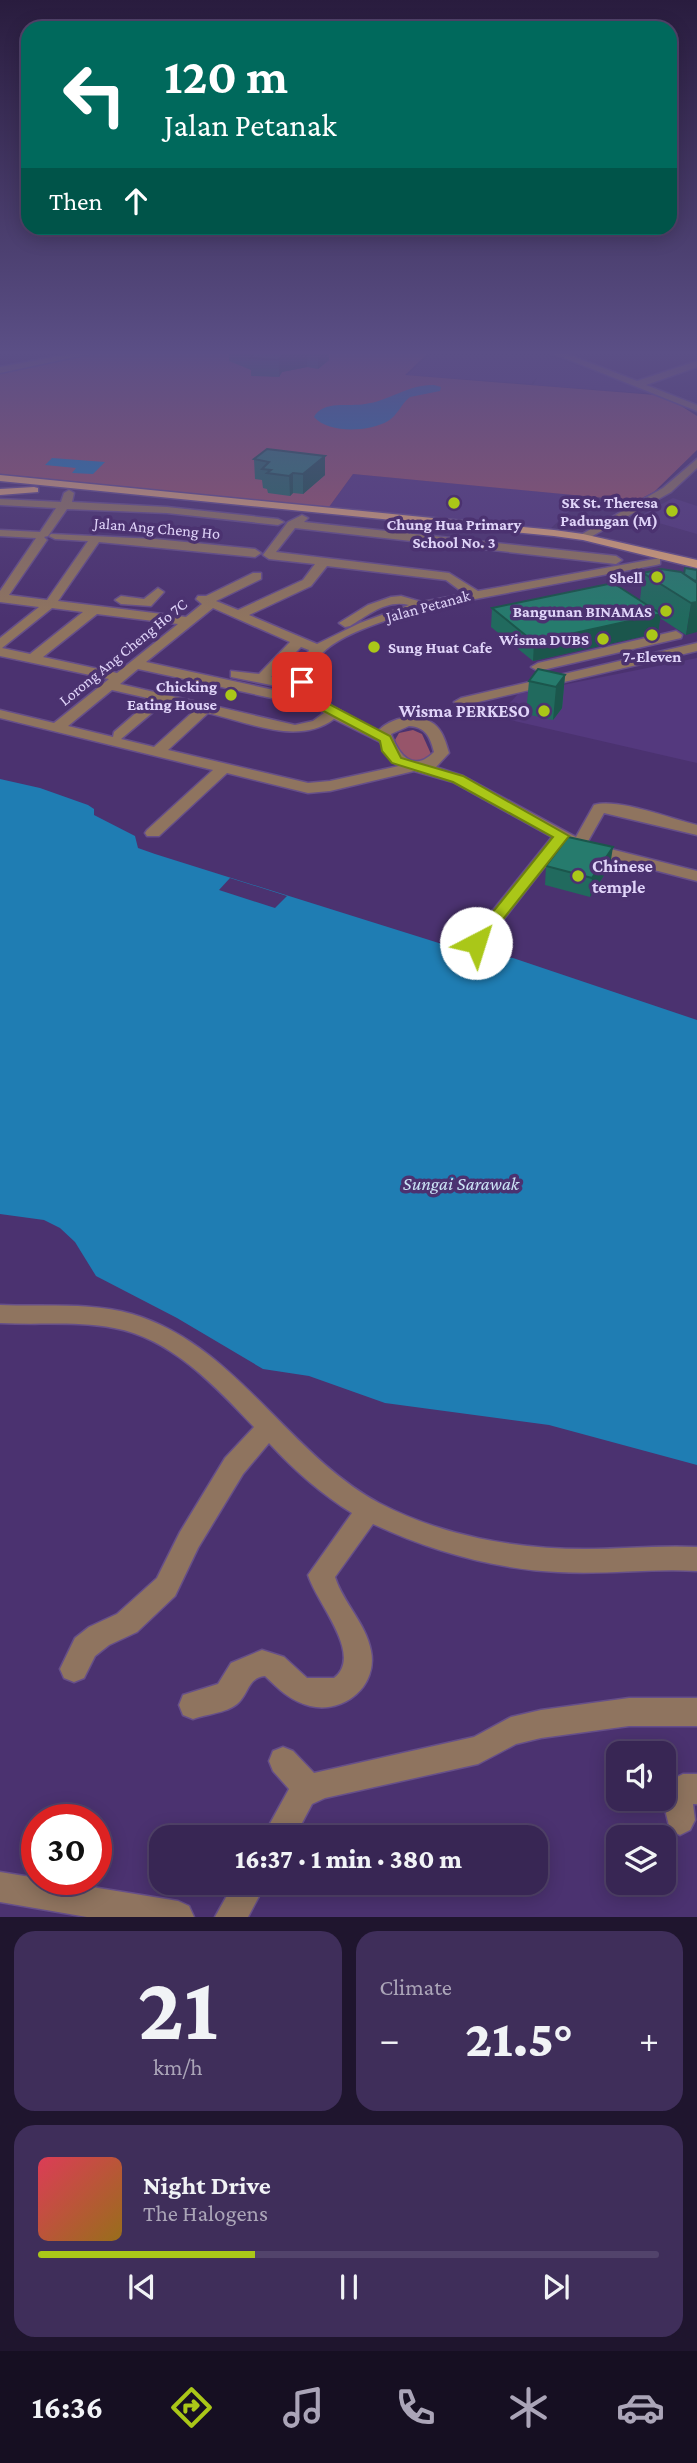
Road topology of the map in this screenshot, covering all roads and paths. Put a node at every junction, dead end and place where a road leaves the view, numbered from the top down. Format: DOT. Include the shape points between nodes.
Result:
graph roads {
  1 [pos="697,462"];
  2 [pos="0,478"];
  3 [pos="0,489"];
  4 [pos="69,493"];
  5 [pos="96,495"];
  6 [pos="0,502"];
  7 [pos="70,505"];
  8 [pos="309,515"];
  9 [pos="278,517"];
  10 [pos="292,524"];
  11 [pos="1,533"];
  12 [pos="46,537"];
  13 [pos="583,537"];
  14 [pos="94,541"];
  15 [pos="262,555"];
  16 [pos="613,555"];
  17 [pos="656,561"];
  18 [pos="697,564"];
  19 [pos="321,565"];
  20 [pos="697,571"];
  21 [pos="257,576"];
  22 [pos="550,580"];
  23 [pos="158,592"];
  24 [pos="468,595"];
  25 [pos="54,598"];
  26 [pos="3,599"];
  27 [pos="205,601"];
  28 [pos="95,609"];
  29 [pos="238,615"];
  30 [pos="172,619"];
  31 [pos="188,621"];
  32 [pos="656,622"];
  33 [pos="676,635"];
  34 [pos="0,645"];
  35 [pos="307,645"];
  36 [pos="696,647"];
  37 [pos="0,652"];
  38 [pos="32,659"];
  39 [pos="141,659"];
  40 [pos="538,667"];
  41 [pos="262,679"];
  42 [pos="115,682"];
  43 [pos="304,686"];
  44 [pos="162,698"];
  45 [pos="461,702"];
  46 [pos="0,705"];
  47 [pos="327,708"];
  48 [pos="204,709"];
  49 [pos="0,714"];
  50 [pos="393,724"];
  51 [pos="69,726"];
  52 [pos="119,735"];
  53 [pos="387,745"];
  54 [pos="161,749"];
  55 [pos="442,753"];
  56 [pos="417,766"];
  57 [pos="223,769"];
  58 [pos="294,787"];
  59 [pos="697,830"];
  60 [pos="153,833"];
  61 [pos="584,834"];
  62 [pos="562,836"];
  63 [pos="602,851"];
  64 [pos="697,876"];
  65 [pos="476,943"];
  66 [pos="0,1314"];
  67 [pos="269,1427"];
  68 [pos="369,1510"];
  69 [pos="697,1559"];
  70 [pos="74,1669"];
  71 [pos="193,1705"];
  72 [pos="697,1712"];
  73 [pos="283,1761"];
  74 [pos="697,1789"];
  75 [pos="309,1790"];
  76 [pos="680,1820"];
  77 [pos="284,1825"];
  78 [pos="0,1887"];
  79 [pos="244,1895"];
  80 [pos="178,1917"];
  81 [pos="231,1917"];
  1 -- 13 [label="street" via="667,489"];
  2 -- 13 [label="main road"];
  3 -- 4 [label="main road"];
  4 -- 5 [label="main road"];
  4 -- 7 [label="street"];
  5 -- 7 [label="street"];
  5 -- 9 [label="main road"];
  6 -- 7 [label="street"];
  7 -- 9 [label="street"];
  7 -- 12 [label="street"];
  8 -- 9 [label="main road"];
  8 -- 10 [label="street"];
  8 -- 16 [label="main road" via="533,539"];
  9 -- 15 [label="street"];
  10 -- 15 [label="street"];
  10 -- 16 [label="street"];
  11 -- 12 [label="street, Jalan Ang Cheng Ho"];
  12 -- 14 [label="street, Jalan Ang Cheng Ho"];
  12 -- 15 [label="street, Jalan Ang Cheng Ho" via="155,542"];
  12 -- 26 [label="street"];
  13 -- 18 [label="main road"];
  14 -- 15 [label="street, Jalan Ang Cheng Ho"];
  14 -- 25 [label="street"];
  15 -- 19 [label="street, Jalan Ang Cheng Ho"];
  15 -- 24 [label="street, Jalan Ang Cheng Ho" via="449,577"];
  16 -- 17 [label="main road"];
  16 -- 22 [label="street, Jalan Petanak" via="607,566"];
  17 -- 20 [label="main road"];
  17 -- 22 [label="street, Jalan Petanak"];
  19 -- 24 [label="street, Jalan Ang Cheng Ho" via="441,580"];
  19 -- 29 [label="street" via="307,583"];
  21 -- 27 [label="street, Lorong Ang Cheng Ho 7C"];
  22 -- 24 [label="street, Jalan Petanak"];
  23 -- 25 [label="street" via="145,603"];
  24 -- 35 [label="street, Jalan Petanak" via="417,604 390,600"];
  25 -- 26 [label="street"];
  25 -- 28 [label="street"];
  25 -- 34 [label="street"];
  27 -- 29 [label="street"];
  27 -- 31 [label="street, Lorong Ang Cheng Ho 7C"];
  28 -- 30 [label="street"];
  28 -- 38 [label="street"];
  29 -- 35 [label="street"];
  30 -- 31 [label="street"];
  30 -- 42 [label="street"];
  31 -- 39 [label="street, Lorong Ang Cheng Ho 7C"];
  32 -- 33 [label="street"];
  33 -- 36 [label="street"];
  33 -- 40 [label="street"];
  35 -- 41 [label="street, Jalan Petanak"];
  35 -- 43 [label="street"];
  36 -- 45 [label="street"];
  37 -- 38 [label="street"];
  38 -- 42 [label="street"];
  39 -- 41 [label="street"];
  39 -- 42 [label="street, Lorong Ang Cheng Ho 7C"];
  39 -- 47 [label="street"];
  41 -- 43 [label="street"];
  42 -- 44 [label="street"];
  42 -- 51 [label="street"];
  43 -- 47 [label="street"];
  43 -- 50 [label="street" via="361,719"];
  44 -- 48 [label="street"];
  44 -- 52 [label="street"];
  46 -- 51 [label="street"];
  47 -- 48 [label="street" via="318,724 295,729"];
  47 -- 53 [label="street"];
  48 -- 54 [label="street"];
  49 -- 51 [label="street"];
  50 -- 53 [label="street" via="384,733"];
  50 -- 55 [label="street" via="427,725 436,734"];
  51 -- 52 [label="street"];
  51 -- 54 [label="street"];
  52 -- 54 [label="street"];
  53 -- 56 [label="street" via="397,761"];
  53 -- 58 [label="street" via="377,763 359,772"];
  54 -- 57 [label="street"];
  55 -- 56 [label="street" via="431,764"];
  55 -- 61 [label="street" via="453,767"];
  56 -- 58 [label="street" via="330,786"];
  56 -- 62 [label="street" via="458,779"];
  57 -- 58 [label="street"];
  57 -- 60 [label="street"];
  59 -- 61 [label="street" via="600,808"];
  61 -- 63 [label="street"];
  62 -- 63 [label="street"];
  62 -- 65 [label="street"];
  63 -- 64 [label="street"];
  66 -- 67 [label="street" via="105,1318 152,1331 196,1357"];
  67 -- 68 [label="street" via="318,1476"];
  67 -- 70 [label="street" via="234,1466 166,1587 127,1623 85,1647"];
  68 -- 69 [label="street" via="493,1554 540,1561"];
  68 -- 71 [label="street" via="321,1575 349,1625 360,1660 355,1676 331,1694 317,1694 295,1687 274,1666 263,1663 241,1672 227,1695"];
  72 -- 75 [label="street" via="629,1712 541,1724 511,1731 478,1750"];
  73 -- 75 [label="street"];
  74 -- 76 [label="street" via="682,1789"];
  75 -- 77 [label="street"];
  78 -- 80 [label="street"];
  79 -- 81 [label="street"];
}
